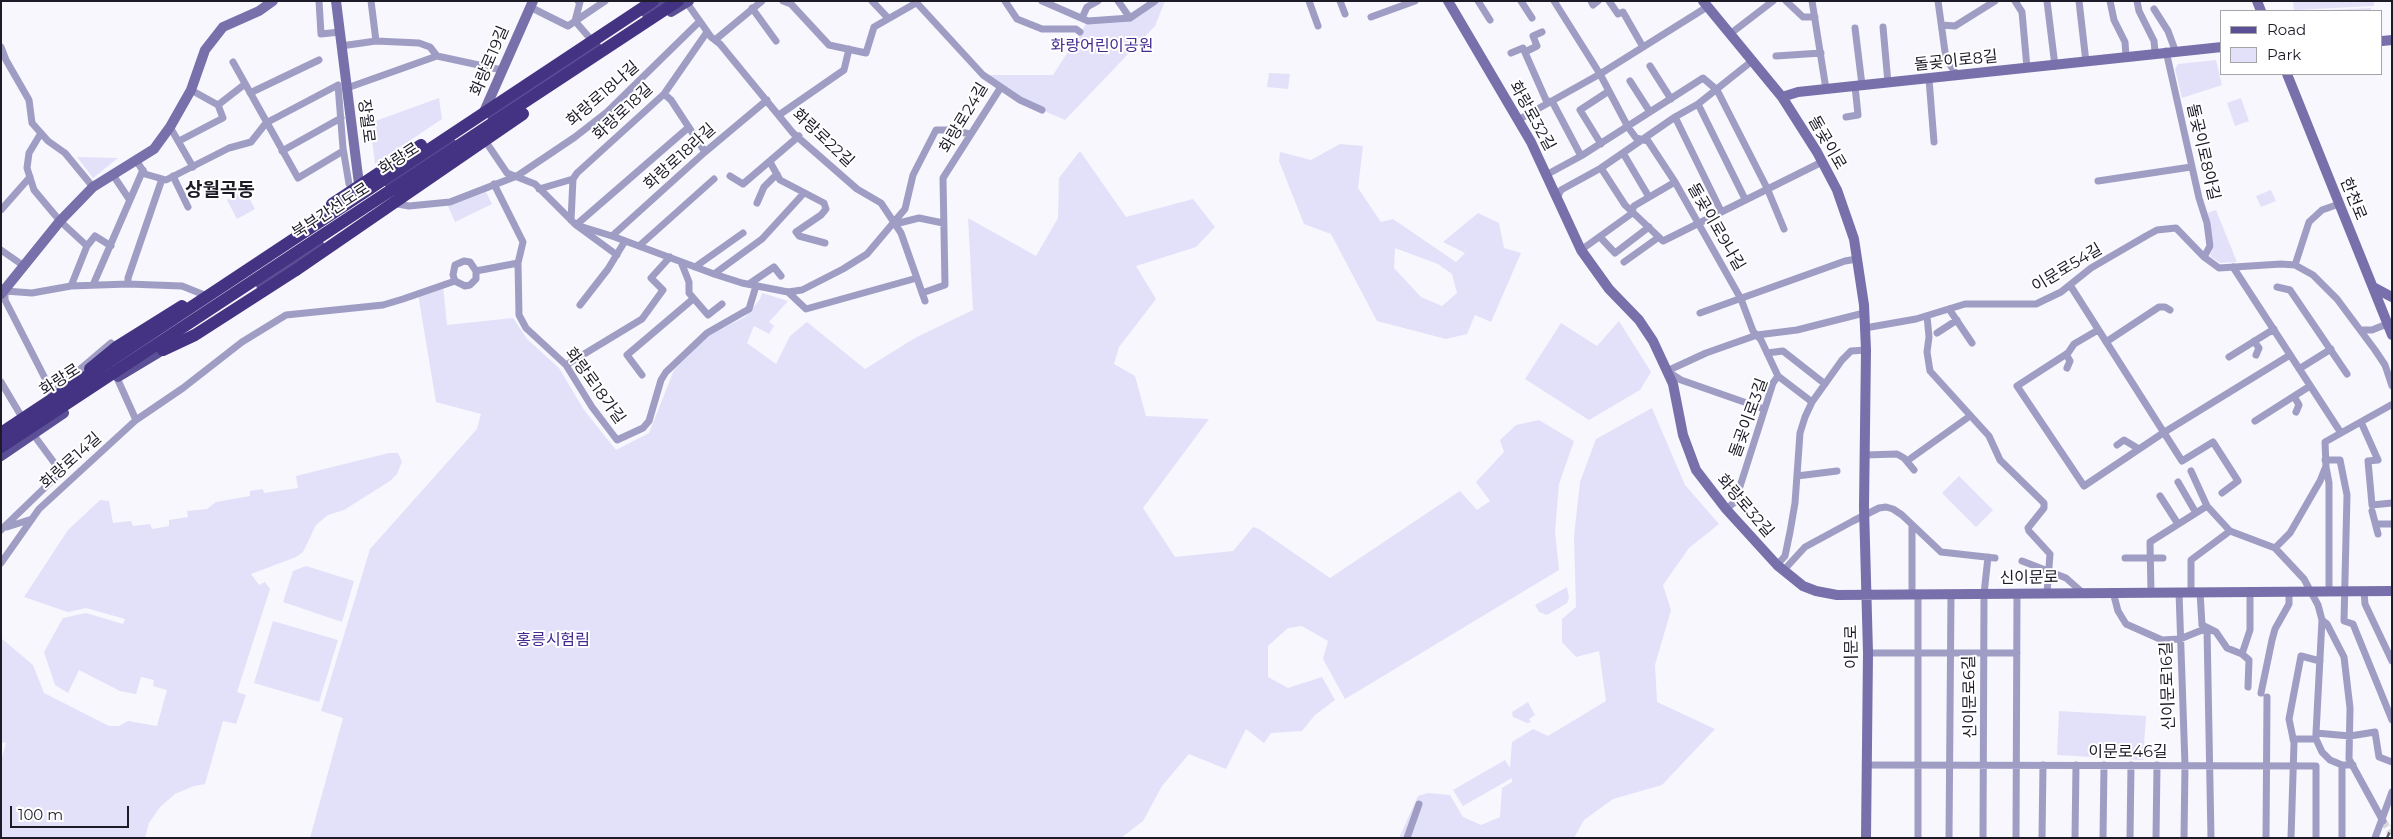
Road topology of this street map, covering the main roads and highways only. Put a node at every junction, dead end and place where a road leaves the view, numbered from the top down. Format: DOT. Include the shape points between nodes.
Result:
graph roads {
  1 [pos="653,1"];
  2 [pos="664,1"];
  3 [pos="685,2"];
  4 [pos="578,50"];
  5 [pos="562,78"];
  6 [pos="479,130"];
  7 [pos="163,350"];
  8 [pos="51,400"];
  9 [pos="1,433"];
  10 [pos="1,438"];
  11 [pos="1,447"];
  12 [pos="1,456"];
  1 -- 4 [label="highway, 북부간선도로, bridge"];
  2 -- 6 [label="main road, 화랑로"];
  3 -- 5 [label="highway, 북부간선도로, bridge"];
  3 -- 6 [label="main road, 화랑로"];
  4 -- 8 [label="highway, bridge" via="476,109 118,346"];
  4 -- 9 [label="highway, 북부간선도로, bridge"];
  5 -- 7 [label="highway, bridge" via="548,97 296,270 195,335"];
  5 -- 11 [label="highway, 북부간선도로, bridge"];
  6 -- 7 [label="main road, 화랑로" via="387,202"];
  6 -- 8 [label="main road, 화랑로" via="362,199 214,299"];
  7 -- 12 [label="main road, 화랑로"];
  8 -- 10 [label="main road, 화랑로"];
}
